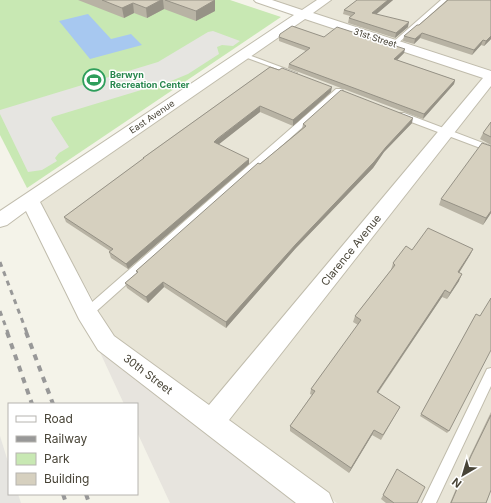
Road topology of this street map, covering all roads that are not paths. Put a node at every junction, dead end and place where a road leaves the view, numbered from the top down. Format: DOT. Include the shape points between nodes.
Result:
graph roads {
  1 [pos="260,0"];
  2 [pos="325,0"];
  3 [pos="444,0"];
  4 [pos="304,14"];
  5 [pos="394,44"];
  6 [pos="244,55"];
  7 [pos="491,76"];
  8 [pos="303,77"];
  9 [pos="339,91"];
  10 [pos="397,113"];
  11 [pos="447,132"];
  12 [pos="491,149"];
  13 [pos="30,200"];
  14 [pos="0,220"];
  15 [pos="87,314"];
  16 [pos="491,373"];
  17 [pos="211,422"];
  18 [pos="319,503"];
  19 [pos="429,503"];
  1 -- 4 [label="street, 31st Street"];
  2 -- 4 [label="street, East Avenue"];
  3 -- 5 [label="lane"];
  4 -- 5 [label="street, 31st Street"];
  4 -- 6 [label="street, East Avenue"];
  5 -- 7 [label="street, 31st Street"];
  6 -- 8 [label="lane"];
  6 -- 13 [label="street, East Avenue"];
  7 -- 11 [label="street, Clarence Avenue"];
  9 -- 15 [label="lane"];
  10 -- 11 [label="lane"];
  11 -- 12 [label="lane"];
  11 -- 17 [label="street, Clarence Avenue"];
  13 -- 14 [label="street, East Avenue"];
  13 -- 15 [label="street, 30th Street"];
  15 -- 17 [label="street, 30th Street" via="106,343"];
  16 -- 19 [label="lane"];
  17 -- 18 [label="street, 30th Street"];
}
